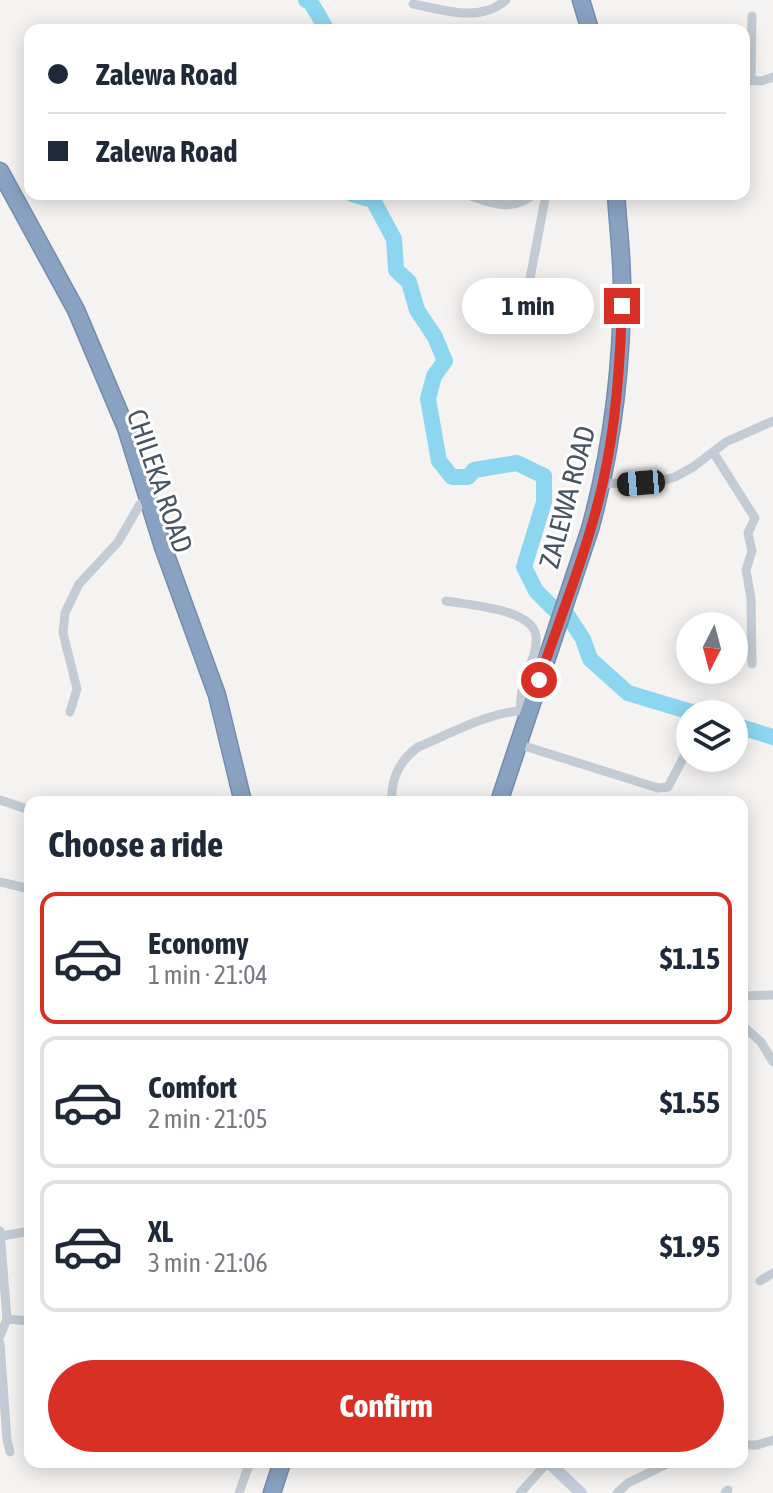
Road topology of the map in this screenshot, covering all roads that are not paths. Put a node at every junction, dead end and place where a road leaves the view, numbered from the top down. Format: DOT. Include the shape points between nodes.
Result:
graph roads {
  1 [pos="506,0"];
  2 [pos="581,0"];
  3 [pos="413,4"];
  4 [pos="752,16"];
  5 [pos="588,24"];
  6 [pos="750,48"];
  7 [pos="773,77"];
  8 [pos="750,80"];
  9 [pos="0,171"];
  10 [pos="0,190"];
  11 [pos="481,200"];
  12 [pos="525,200"];
  13 [pos="545,200"];
  14 [pos="616,200"];
  15 [pos="528,289"];
  16 [pos="773,421"];
  17 [pos="713,452"];
  18 [pos="602,484"];
  19 [pos="140,504"];
  20 [pos="446,601"];
  21 [pos="752,664"];
  22 [pos="525,710"];
  23 [pos="70,712"];
  24 [pos="518,744"];
  25 [pos="676,772"];
  26 [pos="234,796"];
  27 [pos="242,796"];
  28 [pos="393,796"];
  29 [pos="501,796"];
  30 [pos="0,800"];
  31 [pos="24,808"];
  32 [pos="0,882"];
  33 [pos="24,888"];
  34 [pos="773,995"];
  35 [pos="748,996"];
  36 [pos="748,1032"];
  37 [pos="773,1062"];
  38 [pos="24,1232"];
  39 [pos="1,1234"];
  40 [pos="773,1273"];
  41 [pos="760,1281"];
  42 [pos="7,1319"];
  43 [pos="24,1320"];
  44 [pos="0,1336"];
  45 [pos="0,1343"];
  46 [pos="773,1440"];
  47 [pos="748,1445"];
  48 [pos="10,1452"];
  49 [pos="248,1468"];
  50 [pos="280,1468"];
  51 [pos="543,1468"];
  52 [pos="554,1468"];
  53 [pos="659,1468"];
  54 [pos="239,1493"];
  55 [pos="272,1493"];
  56 [pos="520,1493"];
  57 [pos="581,1493"];
  58 [pos="617,1493"];
  1 -- 3 [label="street" via="479,14"];
  2 -- 5 [label="highway"];
  4 -- 6 [label="street"];
  7 -- 8 [label="street"];
  9 -- 27 [label="highway" via="76,310 126,428 217,695"];
  10 -- 19 [label="highway, CHILEKA ROAD" via="65,304 118,430"];
  11 -- 12 [label="street" via="509,207"];
  13 -- 15 [label="street"];
  14 -- 18 [label="highway, ZALEWA ROAD" via="621,351"];
  16 -- 17 [label="street"];
  17 -- 18 [label="street" via="675,477"];
  17 -- 21 [label="street" via="755,518 748,533 752,551 746,570"];
  18 -- 22 [label="highway, ZALEWA ROAD"];
  19 -- 23 [label="street" via="118,542 74,590 65,613 63,633 77,689"];
  19 -- 26 [label="highway, CHILEKA ROAD" via="210,699"];
  20 -- 22 [label="street" via="505,612 532,624 537,637 523,686"];
  22 -- 24 [label="highway, ZALEWA ROAD"];
  22 -- 28 [label="street" via="485,717 418,747 396,774"];
  24 -- 25 [label="street" via="658,788 668,787"];
  24 -- 29 [label="highway, ZALEWA ROAD"];
  30 -- 31 [label="street"];
  32 -- 33 [label="street"];
  34 -- 35 [label="street"];
  36 -- 37 [label="street"];
  38 -- 39 [label="street"];
  39 -- 42 [label="street"];
  40 -- 41 [label="street"];
  42 -- 43 [label="street"];
  42 -- 44 [label="street"];
  45 -- 48 [label="street"];
  46 -- 47 [label="street"];
  49 -- 54 [label="street"];
  50 -- 55 [label="highway"];
  51 -- 56 [label="street"];
  52 -- 57 [label="main road"];
  53 -- 58 [label="street"];
}
